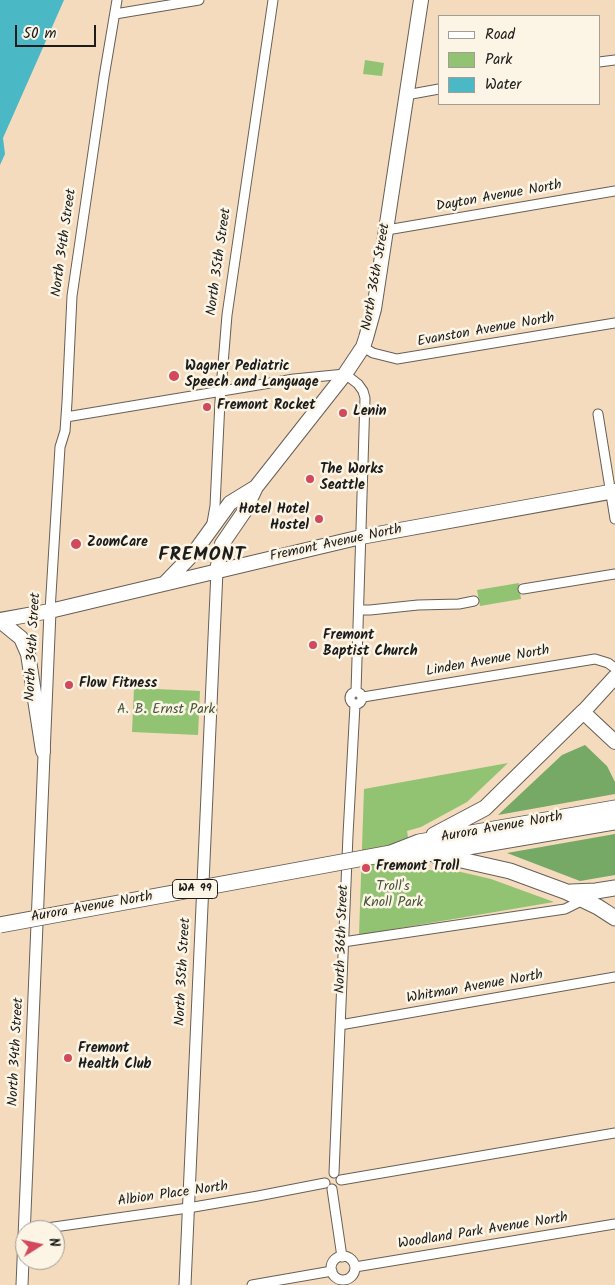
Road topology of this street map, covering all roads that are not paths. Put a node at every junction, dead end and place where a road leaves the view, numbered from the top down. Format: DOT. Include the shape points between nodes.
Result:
graph roads {
  1 [pos="117,0"];
  2 [pos="199,0"];
  3 [pos="273,0"];
  4 [pos="421,0"];
  5 [pos="115,14"];
  6 [pos="615,60"];
  7 [pos="600,62"];
  8 [pos="438,89"];
  9 [pos="406,95"];
  10 [pos="615,191"];
  11 [pos="387,230"];
  12 [pos="615,323"];
  13 [pos="362,347"];
  14 [pos="345,374"];
  15 [pos="221,390"];
  16 [pos="598,414"];
  17 [pos="66,417"];
  18 [pos="256,487"];
  19 [pos="613,492"];
  20 [pos="615,519"];
  21 [pos="211,530"];
  22 [pos="361,537"];
  23 [pos="217,571"];
  24 [pos="615,574"];
  25 [pos="165,584"];
  26 [pos="523,589"];
  27 [pos="474,601"];
  28 [pos="359,610"];
  29 [pos="50,611"];
  30 [pos="4,622"];
  31 [pos="615,668"];
  32 [pos="615,677"];
  33 [pos="359,695"];
  34 [pos="583,712"];
  35 [pos="615,742"];
  36 [pos="43,751"];
  37 [pos="614,816"];
  38 [pos="420,848"];
  39 [pos="346,866"];
  40 [pos="615,888"];
  41 [pos="203,892"];
  42 [pos="567,892"];
  43 [pos="583,900"];
  44 [pos="615,918"];
  45 [pos="37,924"];
  46 [pos="0,925"];
  47 [pos="343,942"];
  48 [pos="615,977"];
  49 [pos="340,1025"];
  50 [pos="615,1133"];
  51 [pos="334,1173"];
  52 [pos="341,1180"];
  53 [pos="329,1186"];
  54 [pos="188,1208"];
  55 [pos="24,1220"];
  56 [pos="615,1224"];
  57 [pos="65,1225"];
  58 [pos="342,1257"];
  59 [pos="355,1267"];
  60 [pos="23,1270"];
  61 [pos="332,1271"];
  62 [pos="346,1282"];
  63 [pos="22,1285"];
  64 [pos="185,1285"];
  65 [pos="252,1285"];
  1 -- 5 [label="street, North 34th Street"];
  2 -- 5 [label="street"];
  3 -- 15 [label="street, North 35th Street" via="227,315"];
  4 -- 9 [label="main road, North 36th Street"];
  5 -- 17 [label="street, North 34th Street" via="72,296"];
  6 -- 7 [label="street"];
  8 -- 9 [label="street"];
  9 -- 11 [label="main road, North 36th Street"];
  10 -- 11 [label="street, Dayton Avenue North"];
  11 -- 13 [label="main road, North 36th Street" via="372,319"];
  12 -- 13 [label="street, Evanston Avenue North" via="397,359"];
  13 -- 14 [label="main road, North 36th Street"];
  14 -- 15 [label="street"];
  14 -- 18 [label="main road, North 36th Street"];
  14 -- 22 [label="street" via="362,387 364,394"];
  15 -- 17 [label="street"];
  15 -- 21 [label="street, North 35th Street"];
  16 -- 19 [label="street"];
  17 -- 29 [label="street, North 34th Street" via="60,447"];
  18 -- 21 [label="main road" via="230,503"];
  18 -- 23 [label="main road" via="244,512 222,544"];
  19 -- 20 [label="street"];
  19 -- 22 [label="main road, Fremont Avenue North"];
  21 -- 25 [label="main road"];
  22 -- 23 [label="main road, Fremont Avenue North"];
  22 -- 28 [label="street"];
  23 -- 25 [label="main road, Fremont Avenue North"];
  23 -- 41 [label="street, North 35th Street"];
  24 -- 26 [label="street"];
  25 -- 29 [label="main road, Fremont Avenue North"];
  27 -- 28 [label="street"];
  28 -- 33 [label="street"];
  29 -- 30 [label="main road, Fremont Avenue North"];
  29 -- 36 [label="street, North 34th Street"];
  30 -- 36 [label="main road" via="21,638 28,654"];
  31 -- 33 [label="street, Linden Avenue North" via="595,658"];
  32 -- 34 [label="main road"];
  33 -- 39 [label="street, North 36th Street" via="360,704 355,705"];
  34 -- 35 [label="main road"];
  34 -- 38 [label="highway" via="485,808"];
  36 -- 45 [label="street, North 34th Street"];
  37 -- 38 [label="highway, Aurora Avenue North / WA 99"];
  38 -- 42 [label="highway" via="495,867"];
  38 -- 46 [label="highway, Aurora Avenue North / WA 99, bridge"];
  39 -- 41 [label="street"];
  39 -- 47 [label="street, North 36th Street"];
  40 -- 42 [label="highway"];
  41 -- 45 [label="street"];
  41 -- 54 [label="street, North 35th Street"];
  42 -- 43 [label="highway"];
  43 -- 44 [label="highway"];
  43 -- 47 [label="street" via="565,909"];
  45 -- 55 [label="street, North 34th Street"];
  47 -- 49 [label="street, North 36th Street"];
  48 -- 49 [label="street, Whitman Avenue North"];
  49 -- 51 [label="street, North 36th Street"];
  50 -- 52 [label="street"];
  51 -- 52 [label="street"];
  51 -- 53 [label="street" via="327,1176"];
  52 -- 53 [label="street" via="340,1185"];
  53 -- 54 [label="street, Albion Place North"];
  53 -- 58 [label="street"];
  54 -- 57 [label="street, Albion Place North"];
  54 -- 64 [label="street, North 35th Street"];
  56 -- 59 [label="street, Woodland Park Avenue North"];
  58 -- 59 [label="street" via="349,1258"];
  58 -- 61 [label="street" via="333,1263"];
  59 -- 62 [label="street"];
  60 -- 63 [label="street, North 34th Street"];
  61 -- 62 [label="street" via="338,1279"];
  61 -- 65 [label="street"];
}
